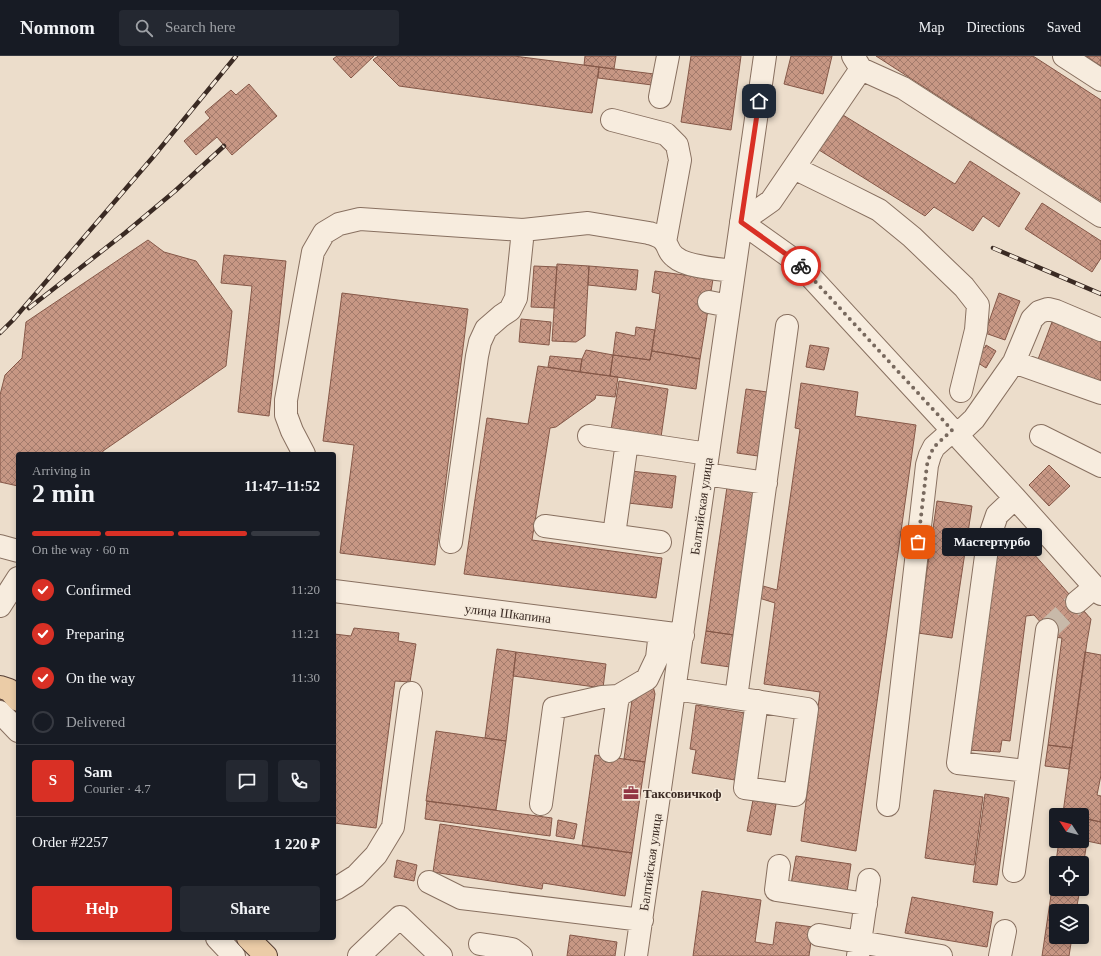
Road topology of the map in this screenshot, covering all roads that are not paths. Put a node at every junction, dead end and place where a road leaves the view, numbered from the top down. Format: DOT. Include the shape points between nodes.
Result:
graph roads {
  1 [pos="668,56"];
  2 [pos="765,56"];
  3 [pos="1064,56"];
  4 [pos="857,62"];
  5 [pos="1101,80"];
  6 [pos="660,97"];
  7 [pos="612,120"];
  8 [pos="794,168"];
  9 [pos="1101,216"];
  10 [pos="741,222"];
  11 [pos="523,230"];
  12 [pos="666,242"];
  13 [pos="734,271"];
  14 [pos="787,326"];
  15 [pos="1101,330"];
  16 [pos="1014,362"];
  17 [pos="961,390"];
  18 [pos="1101,393"];
  19 [pos="954,433"];
  20 [pos="589,436"];
  21 [pos="1041,436"];
  22 [pos="627,442"];
  23 [pos="303,452"];
  24 [pos="707,464"];
  25 [pos="1101,466"];
  26 [pos="766,483"];
  27 [pos="1015,498"];
  28 [pos="545,526"];
  29 [pos="614,535"];
  30 [pos="452,542"];
  31 [pos="660,542"];
  32 [pos="0,546"];
  33 [pos="16,550"];
  34 [pos="16,581"];
  35 [pos="1098,590"];
  36 [pos="336,591"];
  37 [pos="1077,602"];
  38 [pos="0,606"];
  39 [pos="1047,630"];
  40 [pos="660,632"];
  41 [pos="682,635"];
  42 [pos="0,687"];
  43 [pos="675,689"];
  44 [pos="411,693"];
  45 [pos="618,696"];
  46 [pos="16,698"];
  47 [pos="736,698"];
  48 [pos="757,701"];
  49 [pos="0,712"];
  50 [pos="16,729"];
  51 [pos="610,751"];
  52 [pos="1027,771"];
  53 [pos="541,804"];
  54 [pos="888,805"];
  55 [pos="778,866"];
  56 [pos="1014,871"];
  57 [pos="869,880"];
  58 [pos="429,882"];
  59 [pos="336,888"];
  60 [pos="866,904"];
  61 [pos="642,920"];
  62 [pos="1005,931"];
  63 [pos="819,935"];
  64 [pos="219,940"];
  65 [pos="250,940"];
  66 [pos="480,944"];
  67 [pos="859,949"];
  68 [pos="234,956"];
  69 [pos="266,956"];
  70 [pos="359,956"];
  71 [pos="442,956"];
  72 [pos="521,956"];
  73 [pos="636,956"];
  74 [pos="941,956"];
  75 [pos="1000,956"];
  1 -- 6 [label="street"];
  2 -- 10 [label="street, Балтийская улица"];
  3 -- 5 [label="street"];
  4 -- 8 [label="street"];
  4 -- 9 [label="street" via="903,88"];
  7 -- 12 [label="street" via="666,134 677,145 680,160"];
  8 -- 10 [label="street" via="771,201"];
  8 -- 17 [label="street" via="879,210 912,237 964,287 978,305 976,330"];
  10 -- 13 [label="street, Балтийская улица"];
  10 -- 19 [label="street" via="797,262"];
  11 -- 12 [label="street" via="588,223 649,233"];
  11 -- 23 [label="street" via="360,219 339,224 324,233 313,252 286,400 286,415"];
  11 -- 30 [label="street" via="516,298 510,310 486,329 480,342"];
  12 -- 13 [label="street" via="674,257 685,263"];
  13 -- 24 [label="street, Балтийская улица" via="719,304"];
  14 -- 26 [label="street"];
  15 -- 16 [label="street" via="1056,311 1048,309 1039,312 1032,319"];
  16 -- 18 [label="street"];
  16 -- 19 [label="street" via="974,419"];
  19 -- 27 [label="street"];
  19 -- 54 [label="street" via="934,447 927,465"];
  20 -- 22 [label="street"];
  21 -- 25 [label="street"];
  22 -- 24 [label="street"];
  22 -- 29 [label="street"];
  24 -- 26 [label="street"];
  24 -- 41 [label="street, Балтийская улица"];
  26 -- 47 [label="street"];
  27 -- 35 [label="street"];
  27 -- 52 [label="street" via="997,515 988,541 958,763"];
  28 -- 29 [label="street"];
  29 -- 31 [label="street"];
  32 -- 33 [label="street"];
  34 -- 38 [label="street"];
  35 -- 37 [label="street"];
  36 -- 40 [label="street, улица Шкапина"];
  39 -- 52 [label="street"];
  40 -- 41 [label="street, улица Шкапина"];
  40 -- 45 [label="street" via="657,658 647,679"];
  41 -- 43 [label="street, Балтийская улица"];
  42 -- 46 [label="main road" via="9,690"];
  43 -- 47 [label="street"];
  43 -- 61 [label="street, Балтийская улица"];
  44 -- 59 [label="street" via="393,827 376,855 356,876"];
  45 -- 51 [label="street"];
  45 -- 53 [label="street" via="554,708"];
  47 -- 48 [label="street"];
  49 -- 50 [label="street"];
  52 -- 56 [label="street"];
  55 -- 60 [label="street" via="776,890"];
  57 -- 60 [label="street"];
  58 -- 61 [label="street" via="461,898"];
  60 -- 67 [label="street"];
  61 -- 73 [label="street, Балтийская улица"];
  62 -- 75 [label="street"];
  63 -- 67 [label="street"];
  64 -- 68 [label="street"];
  65 -- 69 [label="main road"];
  66 -- 72 [label="street" via="512,949"];
  67 -- 74 [label="street"];
  70 -- 71 [label="street" via="400,917"];
}
